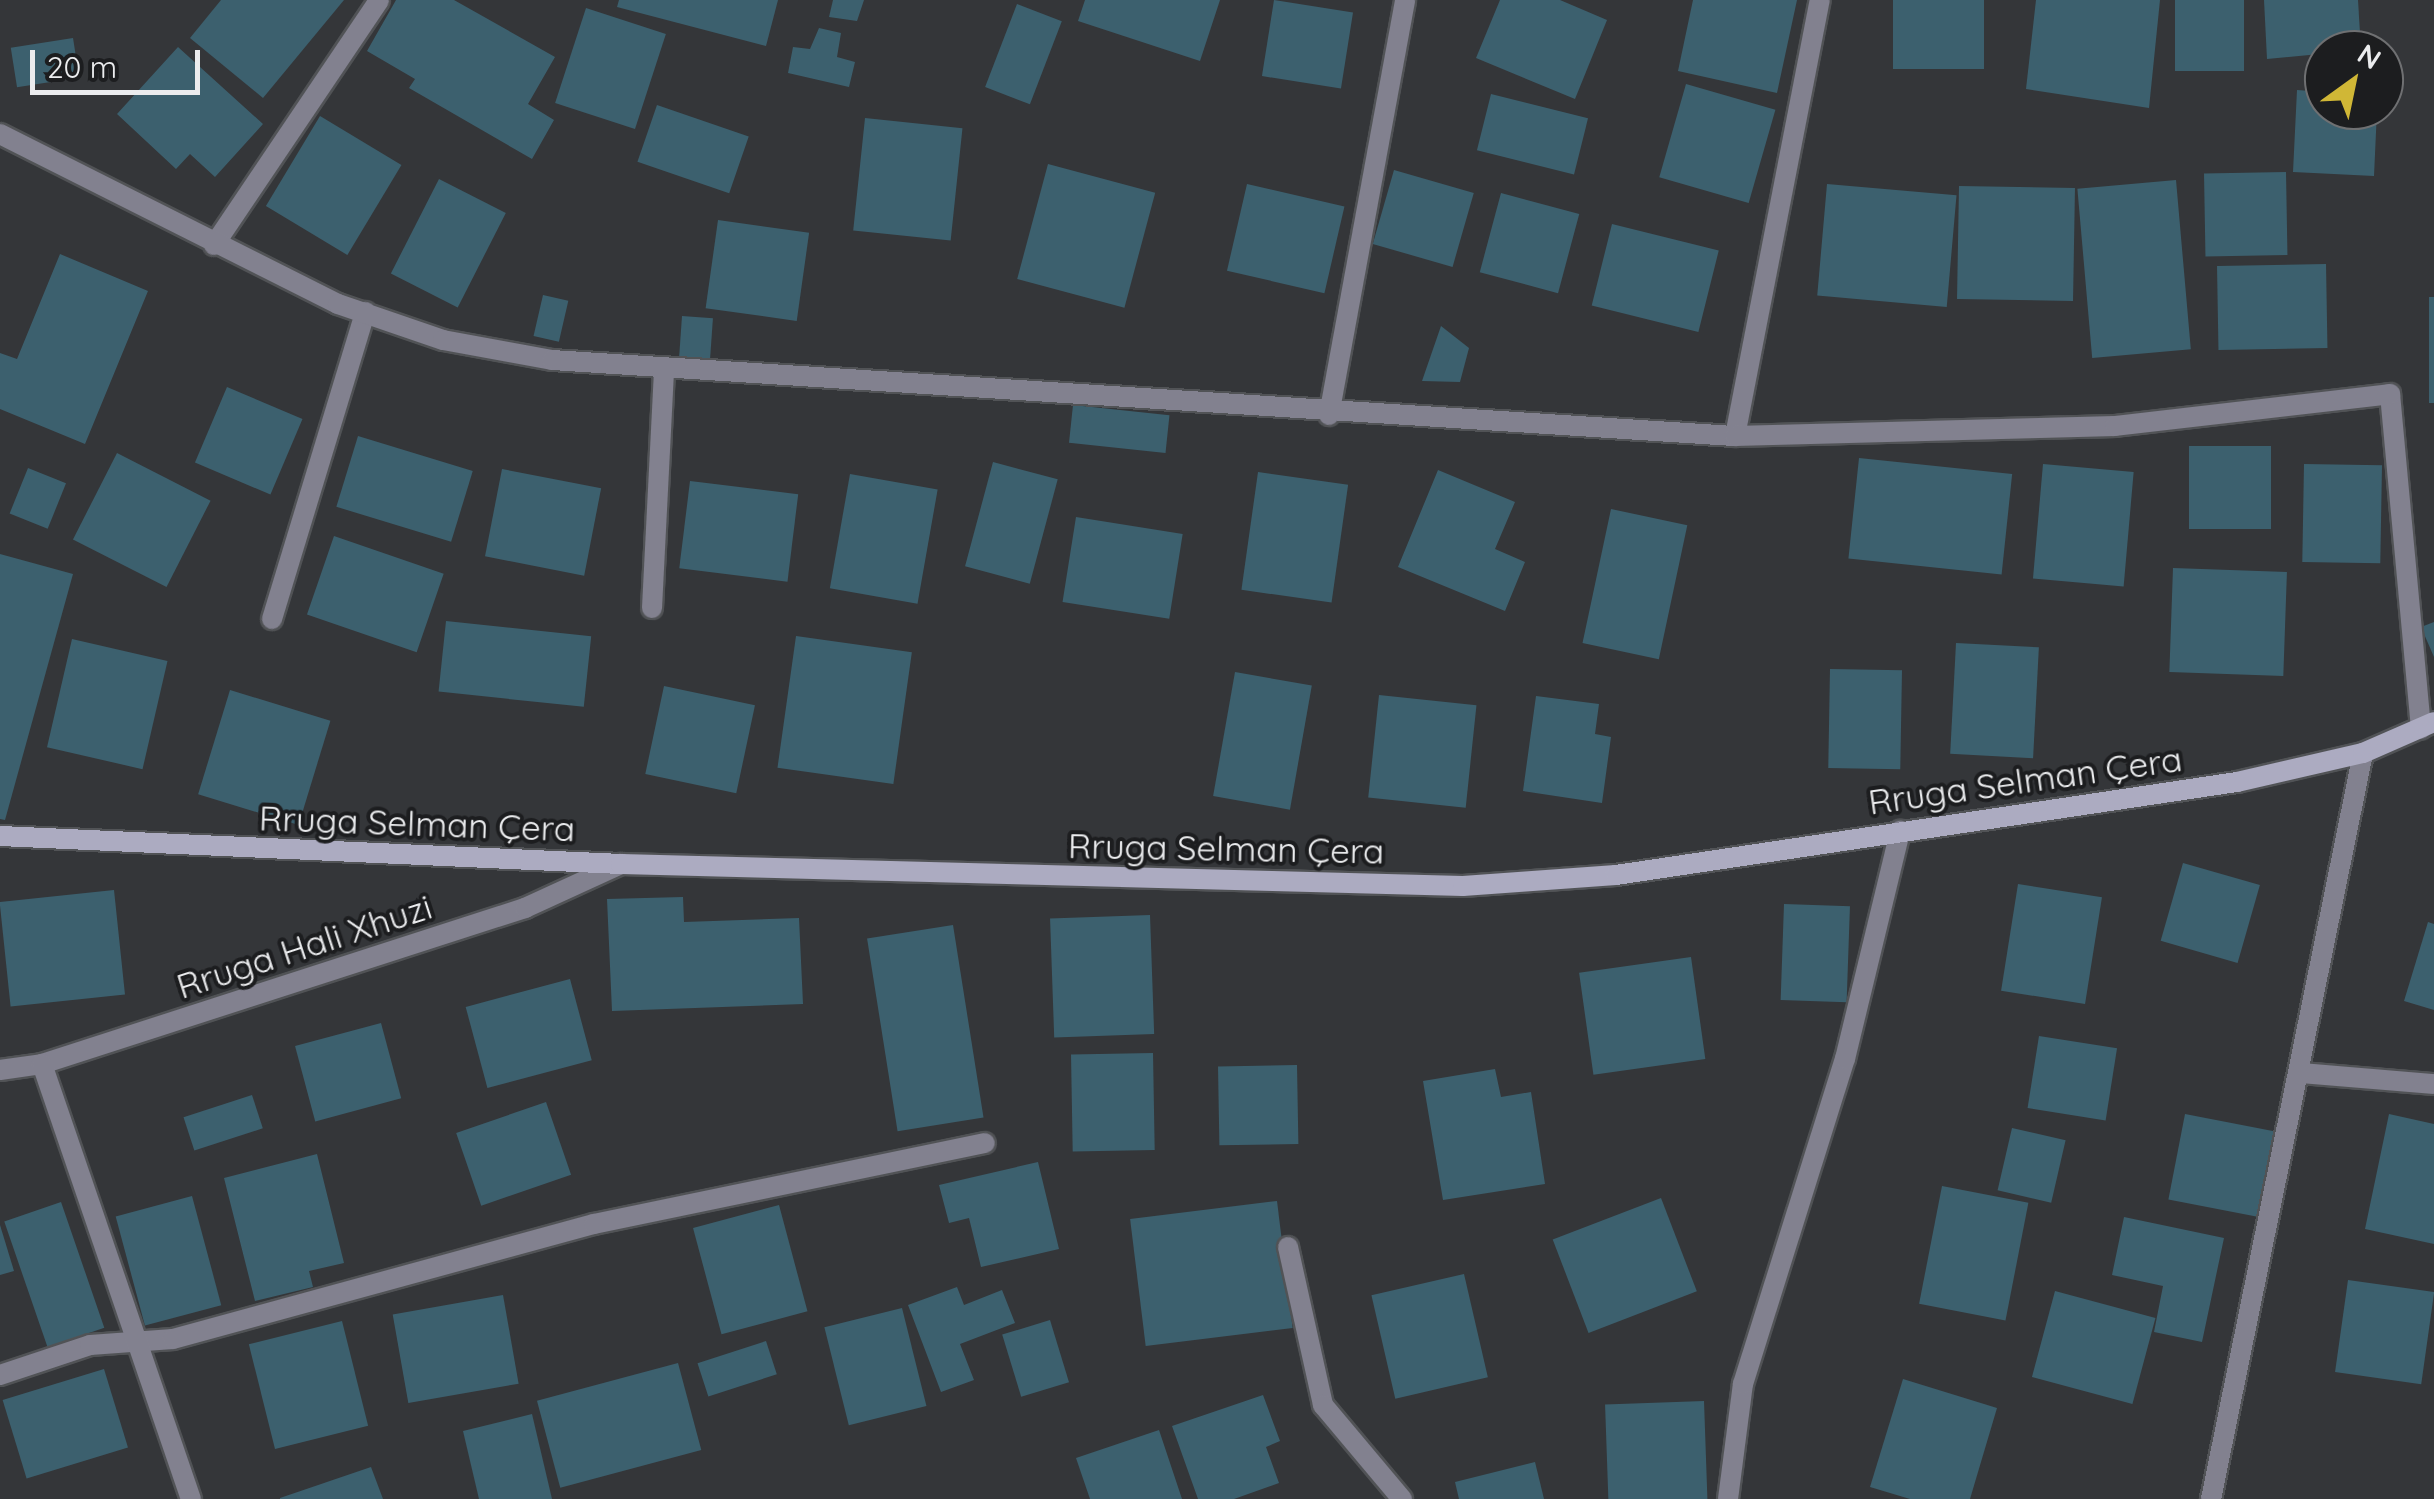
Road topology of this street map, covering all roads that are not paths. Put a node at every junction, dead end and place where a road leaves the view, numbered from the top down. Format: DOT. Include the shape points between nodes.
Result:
graph roads {
  1 [pos="379,0"];
  2 [pos="1405,0"];
  3 [pos="1820,0"];
  4 [pos="0,134"];
  5 [pos="214,245"];
  6 [pos="364,312"];
  7 [pos="664,369"];
  8 [pos="1328,415"];
  9 [pos="1734,436"];
  10 [pos="652,608"];
  11 [pos="272,619"];
  12 [pos="2428,726"];
  13 [pos="2363,754"];
  14 [pos="1900,831"];
  15 [pos="0,836"];
  16 [pos="621,864"];
  17 [pos="42,1064"];
  18 [pos="0,1070"];
  19 [pos="2302,1074"];
  20 [pos="2434,1084"];
  21 [pos="984,1143"];
  22 [pos="1288,1247"];
  23 [pos="134,1342"];
  24 [pos="0,1375"];
  25 [pos="191,1499"];
  26 [pos="1402,1499"];
  27 [pos="1728,1499"];
  28 [pos="2211,1499"];
  1 -- 5 [label="street"];
  2 -- 8 [label="street"];
  3 -- 9 [label="street"];
  4 -- 5 [label="street"];
  5 -- 6 [label="street"];
  6 -- 7 [label="street" via="479,346"];
  6 -- 11 [label="street"];
  7 -- 8 [label="street"];
  7 -- 10 [label="street"];
  8 -- 9 [label="street"];
  9 -- 12 [label="street" via="2114,426 2390,394"];
  12 -- 13 [label="street, Rruga Selman Çera"];
  13 -- 14 [label="street, Rruga Selman Çera" via="2237,782"];
  13 -- 19 [label="street"];
  14 -- 16 [label="street, Rruga Selman Çera" via="1616,874 1462,886"];
  14 -- 27 [label="street" via="1844,1059 1744,1384"];
  15 -- 16 [label="street, Rruga Selman Çera"];
  16 -- 17 [label="street, Rruga Hali Xhuzi" via="526,908"];
  17 -- 18 [label="street, Rruga Hali Xhuzi"];
  17 -- 23 [label="street"];
  19 -- 20 [label="street"];
  19 -- 28 [label="street"];
  21 -- 23 [label="street" via="577,1228 173,1339"];
  22 -- 26 [label="street" via="1323,1405"];
  23 -- 24 [label="street" via="90,1345"];
  23 -- 25 [label="street"];
}
